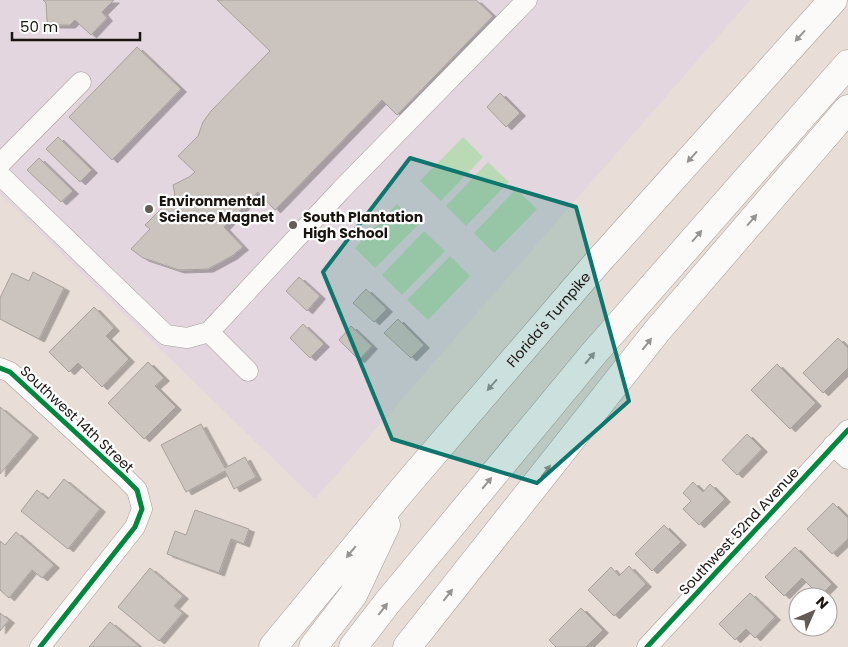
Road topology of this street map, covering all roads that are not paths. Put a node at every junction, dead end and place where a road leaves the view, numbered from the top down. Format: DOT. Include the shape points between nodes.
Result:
graph roads {
  1 [pos="527,0"];
  2 [pos="833,0"];
  3 [pos="848,64"];
  4 [pos="81,82"];
  5 [pos="848,109"];
  6 [pos="0,164"];
  7 [pos="0,175"];
  8 [pos="209,332"];
  9 [pos="5,370"];
  10 [pos="248,371"];
  11 [pos="848,430"];
  12 [pos="834,445"];
  13 [pos="848,459"];
  14 [pos="404,488"];
  15 [pos="40,647"];
  16 [pos="273,647"];
  17 [pos="313,647"];
  18 [pos="353,647"];
  19 [pos="407,647"];
  20 [pos="647,647"];
  1 -- 8 [label="street" via="341,190"];
  2 -- 14 [label="highway, Florida's Turnpike, one-way" via="596,264"];
  18 -- 3 [label="highway, one-way" via="595,352"];
  4 -- 6 [label="street"];
  19 -- 5 [label="highway, one-way" via="658,331"];
  7 -- 8 [label="street" via="166,335 187,338"];
  8 -- 10 [label="street"];
  9 -- 15 [label="street, Southwest 14th Street" via="137,490 142,509 135,527"];
  11 -- 12 [label="street, Southwest 52nd Avenue"];
  12 -- 13 [label="street"];
  12 -- 20 [label="street, Southwest 52nd Avenue"];
  14 -- 16 [label="highway, Florida's Turnpike, one-way"];
  14 -- 17 [label="highway" via="353,594"];
}
